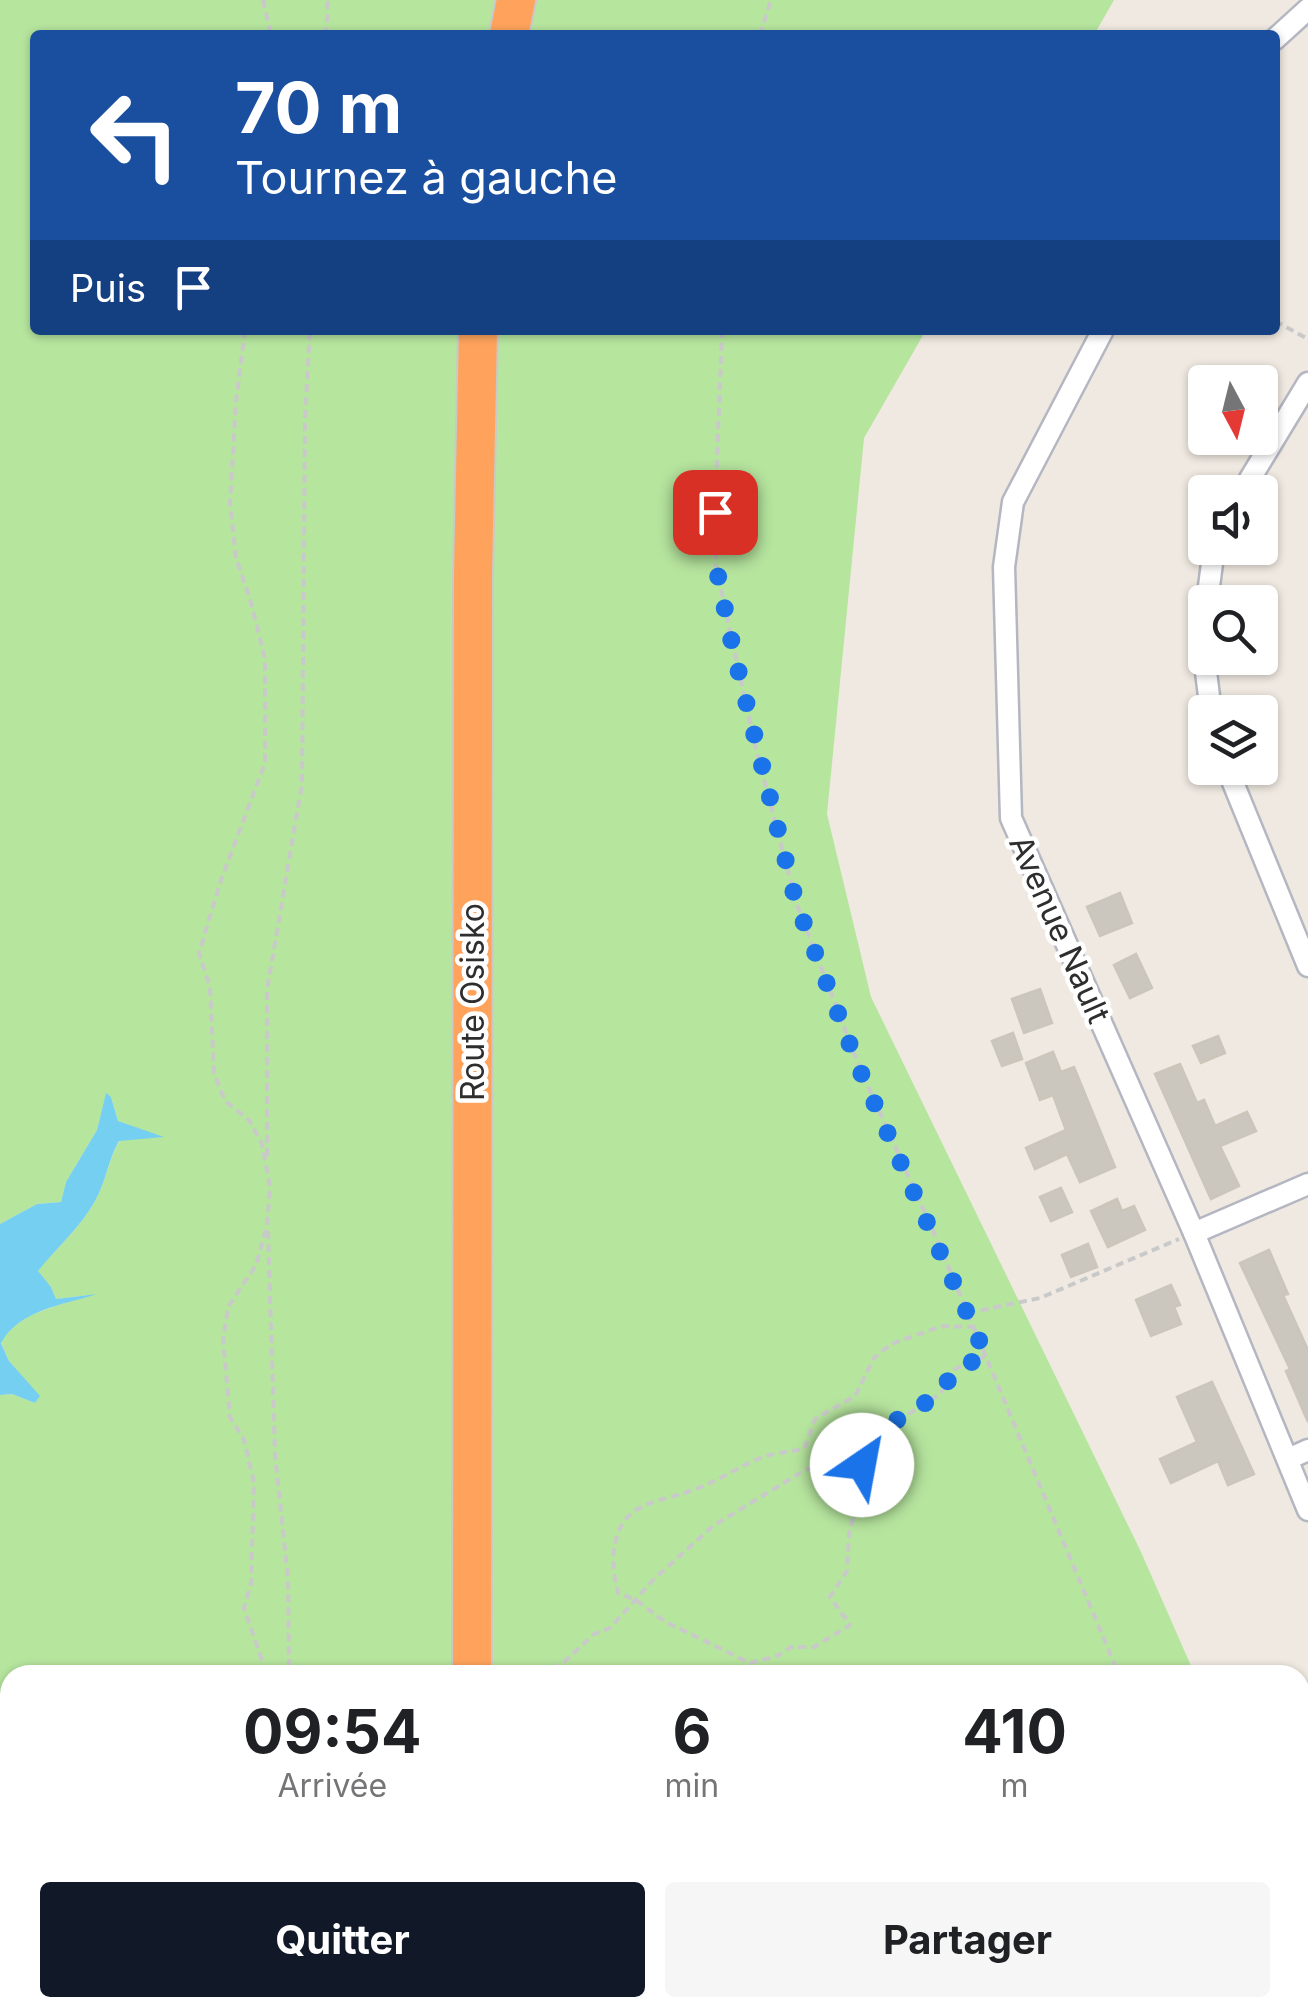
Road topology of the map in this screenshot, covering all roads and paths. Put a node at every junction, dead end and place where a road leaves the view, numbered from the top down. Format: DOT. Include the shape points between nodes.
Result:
graph roads {
  1 [pos="263,0"];
  2 [pos="328,0"];
  3 [pos="516,0"];
  4 [pos="771,0"];
  5 [pos="1308,9"];
  6 [pos="271,30"];
  7 [pos="326,30"];
  8 [pos="510,30"];
  9 [pos="762,30"];
  10 [pos="1280,34"];
  11 [pos="1280,324"];
  12 [pos="245,335"];
  13 [pos="310,335"];
  14 [pos="478,335"];
  15 [pos="722,335"];
  16 [pos="1101,335"];
  17 [pos="1308,339"];
  18 [pos="1308,384"];
  19 [pos="1252,475"];
  20 [pos="1212,565"];
  21 [pos="1209,695"];
  22 [pos="1234,785"];
  23 [pos="1308,966"];
  24 [pos="267,1171"];
  25 [pos="1308,1184"];
  26 [pos="268,1226"];
  27 [pos="1194,1233"];
  28 [pos="968,1314"];
  29 [pos="973,1326"];
  30 [pos="986,1356"];
  31 [pos="864,1440"];
  32 [pos="1308,1450"];
  33 [pos="1288,1460"];
  34 [pos="1308,1510"];
  35 [pos="636,1600"];
  36 [pos="263,1665"];
  37 [pos="289,1665"];
  38 [pos="472,1665"];
  39 [pos="559,1665"];
  40 [pos="1115,1665"];
  1 -- 6 [label="path"];
  2 -- 7 [label="path"];
  3 -- 8 [label="highway"];
  4 -- 9 [label="path"];
  5 -- 10 [label="street"];
  11 -- 17 [label="path"];
  12 -- 24 [label="path" via="230,504 236,558 265,659 265,763 199,953 210,987 214,1073 224,1101 249,1120 262,1144"];
  13 -- 24 [label="path" via="302,784 266,990"];
  14 -- 38 [label="highway, Route Osisko"];
  15 -- 28 [label="path" via="716,566 755,745 796,902 858,1066"];
  16 -- 27 [label="street, Avenue Nault" via="1013,502 1004,567 1011,818"];
  18 -- 19 [label="street"];
  20 -- 21 [label="street" via="1202,640"];
  22 -- 23 [label="street"];
  24 -- 26 [label="path"];
  25 -- 27 [label="street"];
  26 -- 36 [label="path" via="256,1265 228,1307 223,1340 230,1417 244,1440 254,1483 251,1584 244,1608"];
  26 -- 37 [label="path"];
  27 -- 28 [label="path" via="1040,1298"];
  27 -- 33 [label="street, Avenue Nault"];
  28 -- 29 [label="path"];
  29 -- 30 [label="path"];
  29 -- 35 [label="path" via="942,1326 891,1344 874,1358 855,1396 815,1418 804,1449 760,1458 638,1510 624,1522 612,1569 618,1592"];
  30 -- 31 [label="path" via="955,1369 940,1394"];
  30 -- 40 [label="path"];
  31 -- 35 [label="path" via="713,1526"];
  31 -- 35 [label="path" via="846,1571 830,1597 850,1624 814,1647 791,1647 750,1663 664,1622"];
  32 -- 33 [label="street"];
  33 -- 34 [label="street, Avenue Nault"];
  35 -- 39 [label="path"];
}
